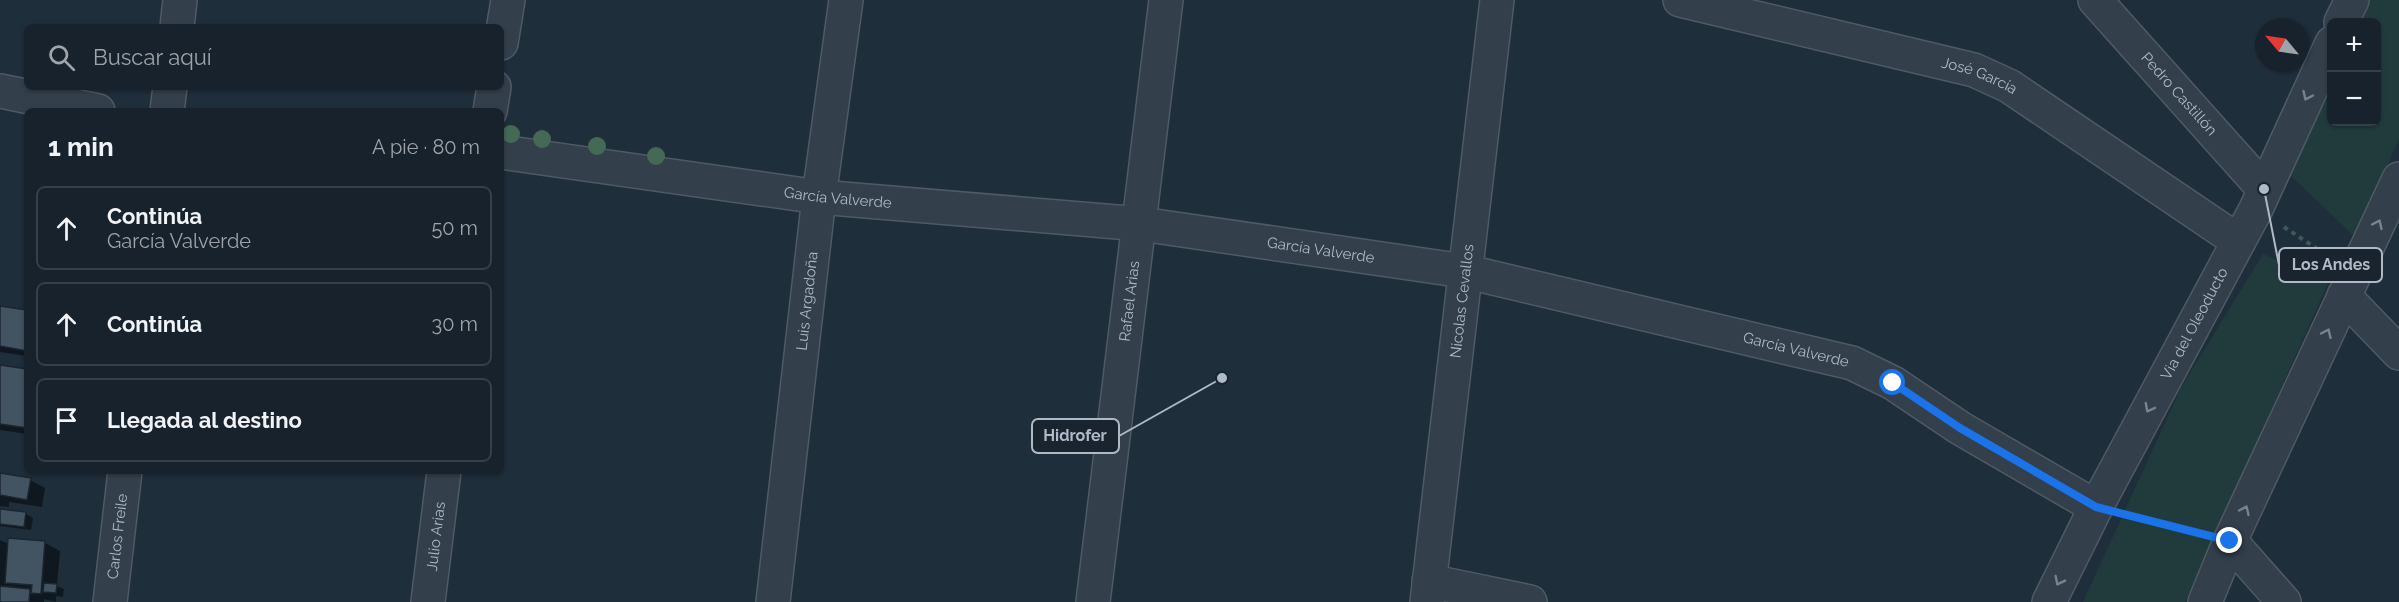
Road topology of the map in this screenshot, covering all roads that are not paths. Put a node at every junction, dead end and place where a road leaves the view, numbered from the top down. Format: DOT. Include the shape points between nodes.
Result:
graph roads {
  1 [pos="180,0"];
  2 [pos="508,0"];
  3 [pos="846,0"];
  4 [pos="1166,0"];
  5 [pos="1497,0"];
  6 [pos="1680,0"];
  7 [pos="2095,0"];
  8 [pos="2352,0"];
  9 [pos="2343,18"];
  10 [pos="177,24"];
  11 [pos="504,25"];
  12 [pos="2327,52"];
  13 [pos="170,90"];
  14 [pos="494,90"];
  15 [pos="0,91"];
  16 [pos="83,108"];
  17 [pos="167,108"];
  18 [pos="490,108"];
  19 [pos="504,152"];
  20 [pos="2399,179"];
  21 [pos="819,196"];
  22 [pos="2260,199"];
  23 [pos="1140,224"];
  24 [pos="2238,241"];
  25 [pos="1464,272"];
  26 [pos="2350,285"];
  27 [pos="2399,353"];
  28 [pos="125,474"];
  29 [pos="444,474"];
  30 [pos="2096,507"];
  31 [pos="2230,541"];
  32 [pos="1428,591"];
  33 [pos="110,602"];
  34 [pos="428,602"];
  35 [pos="773,602"];
  36 [pos="1093,602"];
  37 [pos="1530,602"];
  38 [pos="2049,602"];
  39 [pos="2205,602"];
  40 [pos="2284,602"];
  1 -- 10 [label="street"];
  2 -- 11 [label="street"];
  3 -- 21 [label="street, Luis Argadoña"];
  4 -- 23 [label="street, Rafael Arias"];
  5 -- 25 [label="street, Nicolas Cevallos"];
  6 -- 24 [label="street, José García" via="1974,70 2009,86"];
  7 -- 22 [label="street, Pedro Castillón"];
  8 -- 9 [label="street"];
  12 -- 22 [label="street, Via del Oleoducto, one-way"];
  13 -- 17 [label="street"];
  14 -- 18 [label="street"];
  15 -- 16 [label="street"];
  19 -- 21 [label="street, García Valverde"];
  26 -- 20 [label="street, one-way"];
  21 -- 23 [label="street, García Valverde"];
  21 -- 35 [label="street, Luis Argadoña"];
  22 -- 24 [label="street, Via del Oleoducto"];
  23 -- 25 [label="street, García Valverde"];
  23 -- 36 [label="street, Rafael Arias"];
  24 -- 30 [label="street, Via del Oleoducto, one-way"];
  25 -- 30 [label="street, García Valverde" via="1852,363 1893,383 1960,428"];
  25 -- 32 [label="street, Nicolas Cevallos"];
  26 -- 27 [label="street"];
  31 -- 26 [label="street, one-way"];
  28 -- 33 [label="street, Carlos Freile"];
  29 -- 34 [label="street, Julio Arias"];
  30 -- 38 [label="street, Via del Oleoducto, one-way"];
  31 -- 39 [label="street"];
  31 -- 40 [label="street"];
  32 -- 37 [label="street"];
}
